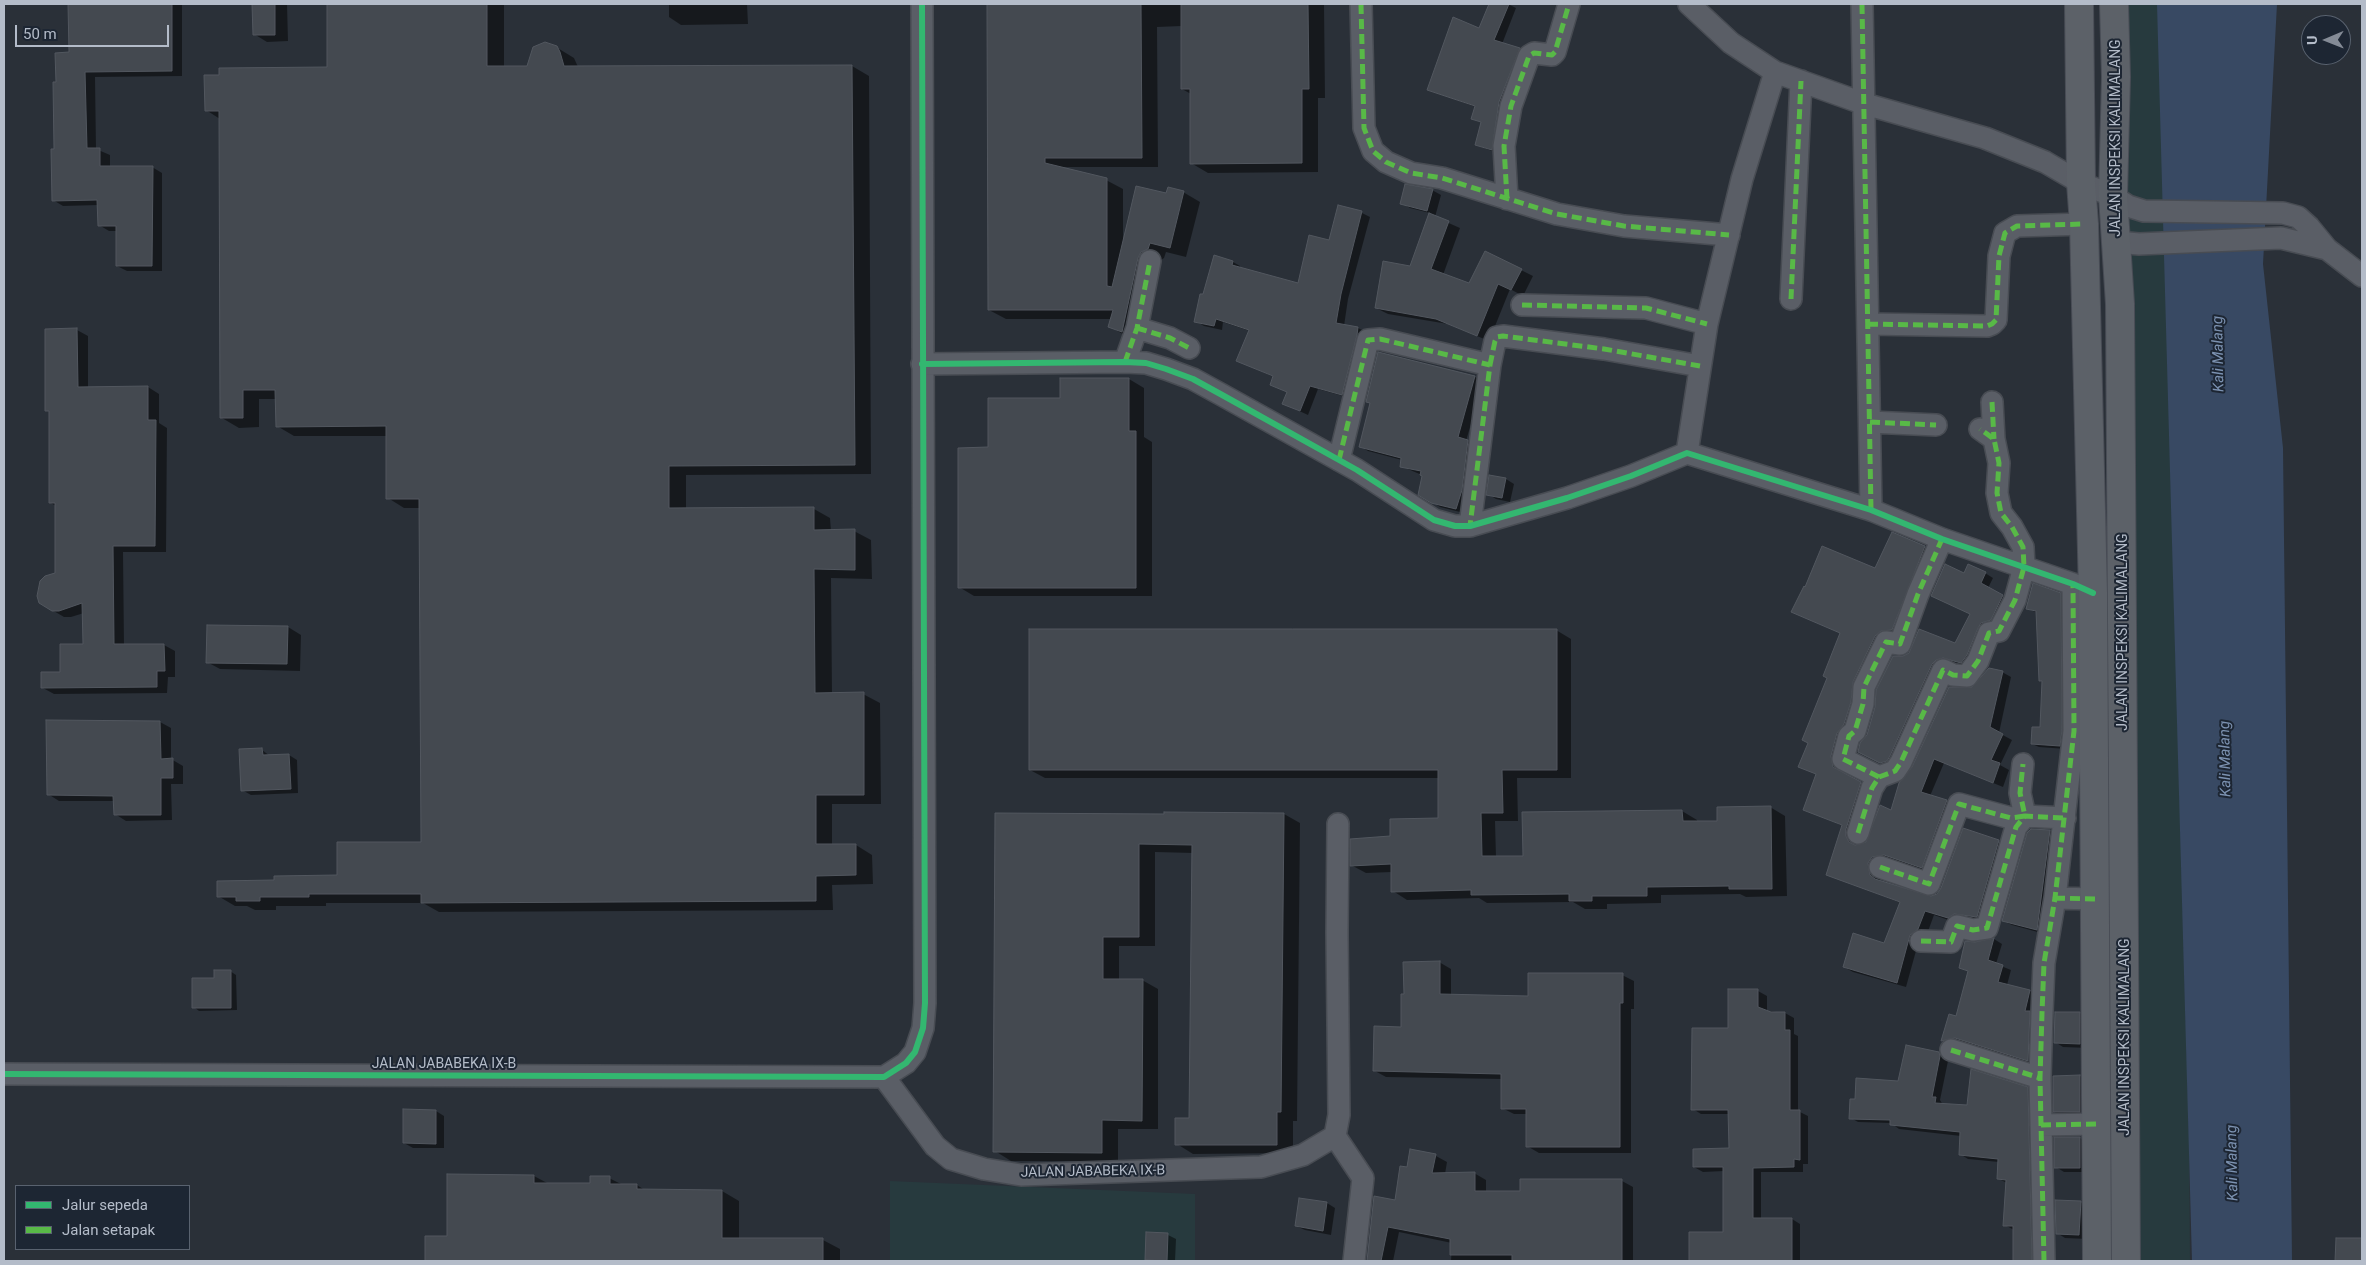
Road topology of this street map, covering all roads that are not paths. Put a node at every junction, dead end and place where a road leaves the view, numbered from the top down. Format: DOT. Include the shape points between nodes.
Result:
graph roads {
  1 [pos="922,4"];
  2 [pos="1361,4"];
  3 [pos="1569,4"];
  4 [pos="1689,4"];
  5 [pos="1862,4"];
  6 [pos="2078,4"];
  7 [pos="2114,4"];
  8 [pos="1775,72"];
  9 [pos="1801,82"];
  10 [pos="1865,104"];
  11 [pos="2081,183"];
  12 [pos="2113,196"];
  13 [pos="1507,199"];
  14 [pos="2084,224"];
  15 [pos="1729,235"];
  16 [pos="2128,243"];
  17 [pos="2327,250"];
  18 [pos="1150,260"];
  19 [pos="2362,276"];
  20 [pos="1791,299"];
  21 [pos="1522,305"];
  22 [pos="1707,324"];
  23 [pos="1868,324"];
  24 [pos="1137,328"];
  25 [pos="1190,348"];
  26 [pos="1125,362"];
  27 [pos="922,364"];
  28 [pos="1490,365"];
  29 [pos="1700,366"];
  30 [pos="1992,402"];
  31 [pos="1870,422"];
  32 [pos="1936,425"];
  33 [pos="1687,452"];
  34 [pos="1338,460"];
  35 [pos="1871,510"];
  36 [pos="1470,526"];
  37 [pos="1942,539"];
  38 [pos="2024,567"];
  39 [pos="2083,589"];
  40 [pos="2023,764"];
  41 [pos="1879,777"];
  42 [pos="2025,816"];
  43 [pos="2065,818"];
  44 [pos="1338,824"];
  45 [pos="1858,832"];
  46 [pos="1880,866"];
  47 [pos="2055,898"];
  48 [pos="2095,899"];
  49 [pos="1921,941"];
  50 [pos="1951,1050"];
  51 [pos="4,1074"];
  52 [pos="884,1077"];
  53 [pos="2040,1078"];
  54 [pos="2096,1124"];
  55 [pos="2041,1125"];
  56 [pos="1335,1136"];
  57 [pos="1354,1261"];
  58 [pos="2044,1261"];
  59 [pos="2097,1261"];
  60 [pos="2126,1261"];
  1 -- 27 [label="street"];
  2 -- 13 [label="street" via="1364,128 1373,151 1386,162 1411,174 1442,178"];
  3 -- 13 [label="street" via="1555,52 1552,55 1529,56 1511,106 1504,146"];
  4 -- 8 [label="street" via="1731,43"];
  5 -- 10 [label="street"];
  6 -- 11 [label="main road, JALAN INSPEKSI KALIMALANG"];
  7 -- 12 [label="main road, JALAN INSPEKSI KALIMALANG"];
  8 -- 9 [label="street"];
  8 -- 15 [label="street" via="1742,179"];
  9 -- 10 [label="street"];
  9 -- 20 [label="street"];
  10 -- 11 [label="street" via="1985,138 2045,162"];
  10 -- 23 [label="street"];
  11 -- 12 [label="street"];
  11 -- 14 [label="main road, JALAN INSPEKSI KALIMALANG"];
  12 -- 16 [label="main road, JALAN INSPEKSI KALIMALANG"];
  12 -- 17 [label="street" via="2144,211 2283,213 2298,217"];
  13 -- 15 [label="street" via="1557,214 1624,226"];
  14 -- 23 [label="street" via="2017,226 2005,233 1999,256 1996,320 1992,324"];
  14 -- 39 [label="main road, JALAN INSPEKSI KALIMALANG"];
  15 -- 22 [label="street"];
  16 -- 17 [label="street" via="2281,238"];
  16 -- 60 [label="main road, JALAN INSPEKSI KALIMALANG" via="2120,304"];
  17 -- 19 [label="street"];
  18 -- 24 [label="street"];
  21 -- 22 [label="street" via="1646,308"];
  22 -- 29 [label="street"];
  23 -- 31 [label="street"];
  24 -- 25 [label="street"];
  24 -- 26 [label="street"];
  26 -- 27 [label="street"];
  26 -- 34 [label="street" via="1146,364 1193,379"];
  27 -- 52 [label="street" via="925,1003 923,1028 915,1052 906,1063"];
  28 -- 29 [label="street" via="1495,341 1502,336"];
  28 -- 34 [label="street" via="1380,339 1368,340"];
  28 -- 36 [label="street"];
  29 -- 33 [label="street"];
  30 -- 38 [label="street" via="1987,434 1999,463 1997,493 2001,513 2023,547"];
  31 -- 32 [label="street"];
  31 -- 35 [label="street"];
  33 -- 35 [label="street"];
  33 -- 36 [label="street" via="1567,498"];
  34 -- 36 [label="street" via="1434,520"];
  35 -- 37 [label="street"];
  37 -- 38 [label="street"];
  37 -- 41 [label="street" via="1900,644 1886,642 1864,687 1855,731 1849,736 1843,759"];
  38 -- 39 [label="street"];
  38 -- 41 [label="street" via="2014,600 1999,631 1989,633 1978,661 1967,676 1943,670 1901,762 1895,771"];
  39 -- 43 [label="street"];
  39 -- 48 [label="main road, JALAN INSPEKSI KALIMALANG"];
  40 -- 42 [label="street" via="2020,793"];
  41 -- 45 [label="street" via="1872,788"];
  42 -- 43 [label="street"];
  42 -- 46 [label="street" via="2011,818 1958,804 1929,884"];
  42 -- 49 [label="street" via="2016,827 1987,928 1973,930 1957,926 1951,942"];
  43 -- 47 [label="street"];
  44 -- 56 [label="street" via="1339,1114"];
  47 -- 48 [label="street"];
  47 -- 53 [label="street" via="2044,963"];
  48 -- 54 [label="main road, JALAN INSPEKSI KALIMALANG"];
  50 -- 53 [label="street"];
  51 -- 52 [label="street, JALAN JABABEKA IX-B"];
  52 -- 56 [label="street, JALAN JABABEKA IX-B" via="935,1146 951,1160 984,1170 1021,1175 1261,1167 1303,1155"];
  53 -- 55 [label="street"];
  54 -- 55 [label="street"];
  54 -- 59 [label="main road, JALAN INSPEKSI KALIMALANG"];
  55 -- 58 [label="street"];
  56 -- 57 [label="street" via="1363,1178"];
}
